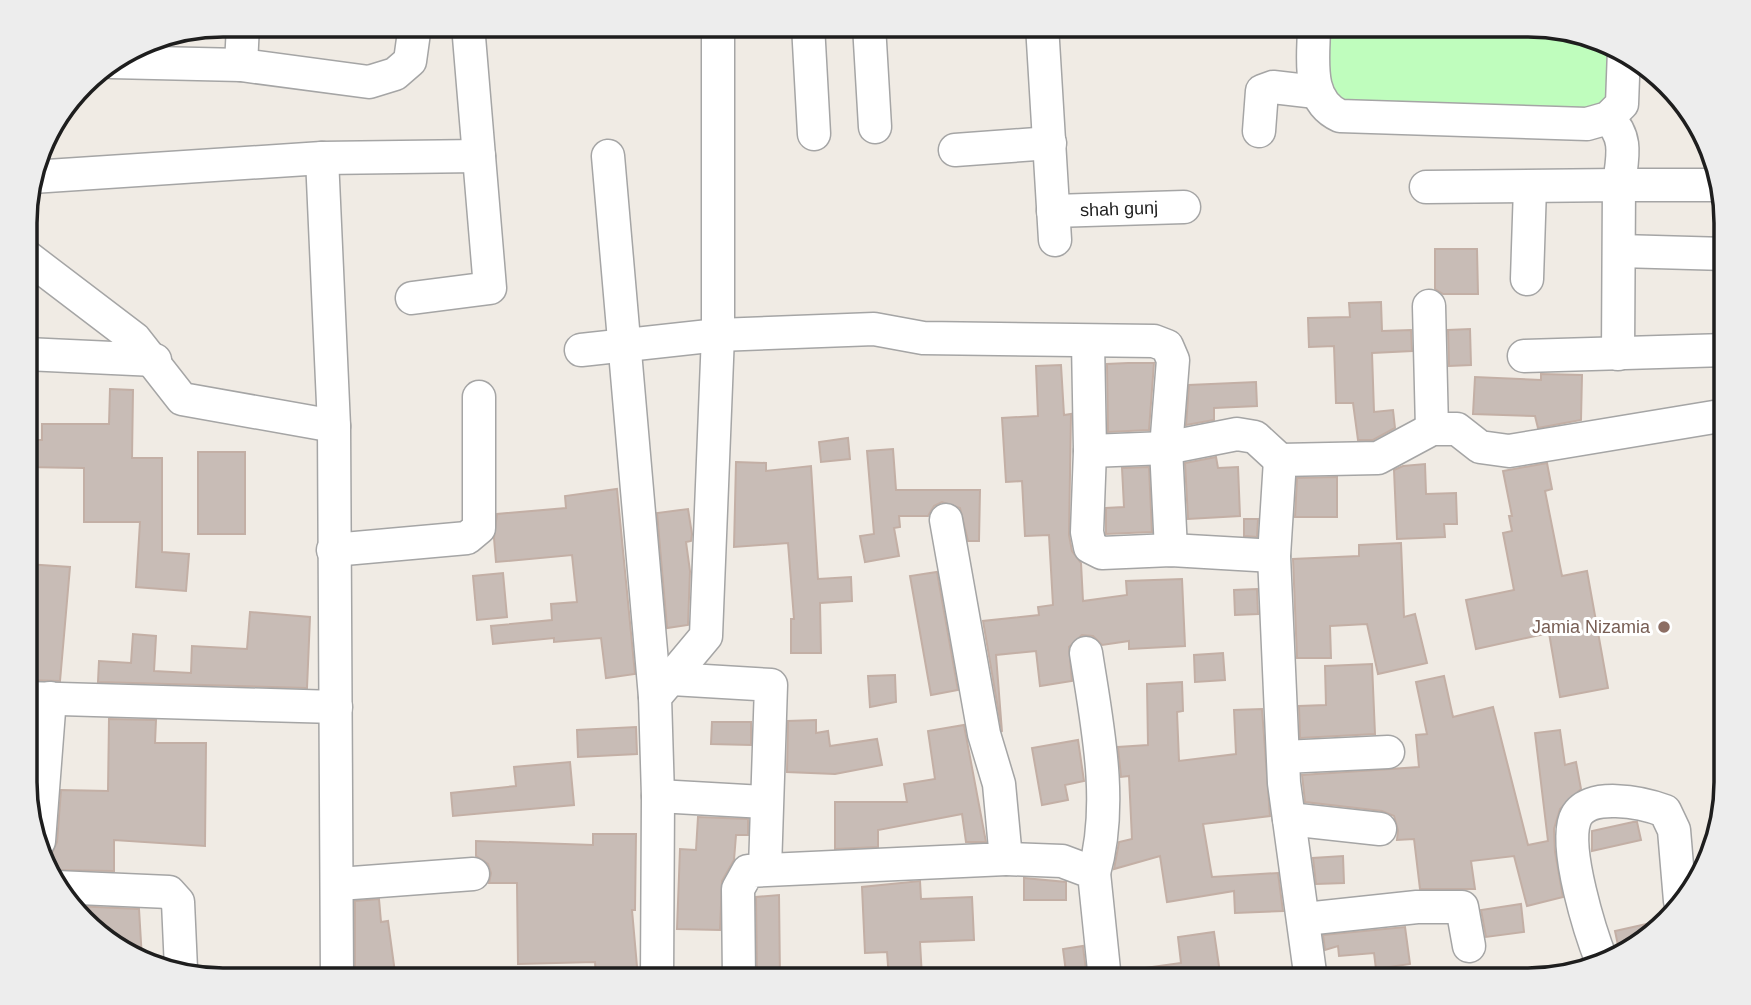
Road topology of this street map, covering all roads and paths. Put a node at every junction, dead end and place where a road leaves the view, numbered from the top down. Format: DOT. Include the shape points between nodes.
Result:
graph roads {
  1 [pos="242,37"];
  2 [pos="413,37"];
  3 [pos="469,37"];
  4 [pos="718,37"];
  5 [pos="809,37"];
  6 [pos="870,37"];
  7 [pos="1043,37"];
  8 [pos="1314,37"];
  9 [pos="129,62"];
  10 [pos="1623,64"];
  11 [pos="241,65"];
  12 [pos="1316,92"];
  13 [pos="1608,118"];
  14 [pos="875,127"];
  15 [pos="1259,131"];
  16 [pos="814,134"];
  17 [pos="1049,143"];
  18 [pos="955,150"];
  19 [pos="479,156"];
  20 [pos="608,156"];
  21 [pos="322,158"];
  22 [pos="43,176"];
  23 [pos="1619,185"];
  24 [pos="1710,185"];
  25 [pos="1426,187"];
  26 [pos="1530,187"];
  27 [pos="1184,207"];
  28 [pos="1620,251"];
  29 [pos="1714,254"];
  30 [pos="37,264"];
  31 [pos="1527,279"];
  32 [pos="412,298"];
  33 [pos="1429,306"];
  34 [pos="718,335"];
  35 [pos="1088,342"];
  36 [pos="626,344"];
  37 [pos="581,350"];
  38 [pos="1714,351"];
  39 [pos="1618,354"];
  40 [pos="37,355"];
  41 [pos="1524,356"];
  42 [pos="155,360"];
  43 [pos="479,397"];
  44 [pos="1714,417"];
  45 [pos="334,426"];
  46 [pos="1432,429"];
  47 [pos="1166,449"];
  48 [pos="1090,452"];
  49 [pos="1280,460"];
  50 [pos="946,520"];
  51 [pos="333,550"];
  52 [pos="1171,550"];
  53 [pos="1275,556"];
  54 [pos="1086,653"];
  55 [pos="663,688"];
  56 [pos="38,698"];
  57 [pos="336,707"];
  58 [pos="1388,752"];
  59 [pos="1284,757"];
  60 [pos="658,796"];
  61 [pos="765,802"];
  62 [pos="39,811"];
  63 [pos="1290,819"];
  64 [pos="1380,828"];
  65 [pos="1006,859"];
  66 [pos="765,869"];
  67 [pos="1094,873"];
  68 [pos="473,874"];
  69 [pos="339,884"];
  70 [pos="70,887"];
  71 [pos="1679,890"];
  72 [pos="1304,919"];
  73 [pos="1469,946"];
  74 [pos="1599,954"];
  75 [pos="181,963"];
  76 [pos="337,968"];
  77 [pos="657,968"];
  78 [pos="739,968"];
  79 [pos="1104,968"];
  80 [pos="1310,968"];
  1 -- 11 [label="street"];
  2 -- 11 [label="street" via="410,61 383,80"];
  3 -- 19 [label="street"];
  4 -- 34 [label="street"];
  5 -- 16 [label="street"];
  6 -- 14 [label="street"];
  7 -- 17 [label="street, shah gunj"];
  8 -- 12 [label="street"];
  9 -- 11 [label="street"];
  10 -- 13 [label="street" via="1622,104"];
  12 -- 13 [label="street" via="1321,103 1340,116 1587,124"];
  12 -- 15 [label="street" via="1273,87 1262,91"];
  13 -- 23 [label="street" via="1624,142"];
  17 -- 18 [label="street"];
  17 -- 27 [label="street, shah gunj" via="1054,226"];
  19 -- 21 [label="street"];
  19 -- 32 [label="street" via="490,288"];
  20 -- 36 [label="street"];
  21 -- 22 [label="street"];
  21 -- 45 [label="street"];
  23 -- 24 [label="street"];
  23 -- 26 [label="street"];
  23 -- 28 [label="street"];
  25 -- 26 [label="street"];
  26 -- 31 [label="street"];
  28 -- 29 [label="street"];
  28 -- 39 [label="street"];
  30 -- 42 [label="street" via="135,339"];
  33 -- 46 [label="street"];
  34 -- 35 [label="street" via="874,329 923,338"];
  34 -- 36 [label="street"];
  34 -- 55 [label="street" via="706,636"];
  35 -- 47 [label="street" via="1154,341 1167,346 1173,360"];
  35 -- 48 [label="street"];
  36 -- 37 [label="street"];
  36 -- 55 [label="street"];
  38 -- 39 [label="street"];
  39 -- 41 [label="street"];
  40 -- 42 [label="street"];
  42 -- 45 [label="street" via="182,399"];
  43 -- 51 [label="street" via="479,528 474,534"];
  44 -- 46 [label="street" via="1509,451 1480,447 1457,429"];
  45 -- 51 [label="street"];
  46 -- 49 [label="street" via="1378,458"];
  47 -- 48 [label="street"];
  47 -- 49 [label="street" via="1237,434 1255,437"];
  47 -- 52 [label="street"];
  48 -- 52 [label="street" via="1090,547 1102,552"];
  49 -- 53 [label="street"];
  50 -- 65 [label="street" via="984,734 999,784"];
  51 -- 57 [label="street"];
  52 -- 53 [label="street"];
  53 -- 59 [label="street"];
  54 -- 67 [label="street" via="1100,743 1102,843"];
  55 -- 60 [label="street"];
  55 -- 61 [label="street" via="771,685"];
  56 -- 57 [label="street"];
  56 -- 62 [label="street"];
  57 -- 69 [label="street"];
  58 -- 59 [label="street"];
  59 -- 63 [label="street"];
  60 -- 61 [label="street"];
  60 -- 77 [label="street"];
  61 -- 66 [label="street"];
  63 -- 64 [label="street"];
  63 -- 72 [label="street"];
  65 -- 66 [label="street"];
  65 -- 67 [label="street" via="1062,861"];
  66 -- 78 [label="street" via="748,871 738,889"];
  67 -- 79 [label="street"];
  68 -- 69 [label="street"];
  69 -- 76 [label="street"];
  70 -- 75 [label="street" via="169,891 178,902"];
  71 -- 74 [label="street" via="1674,830 1665,811 1640,802 1598,802 1583,808 1575,818 1573,843 1588,925"];
  72 -- 73 [label="street" via="1462,907"];
  72 -- 80 [label="street"];
}
